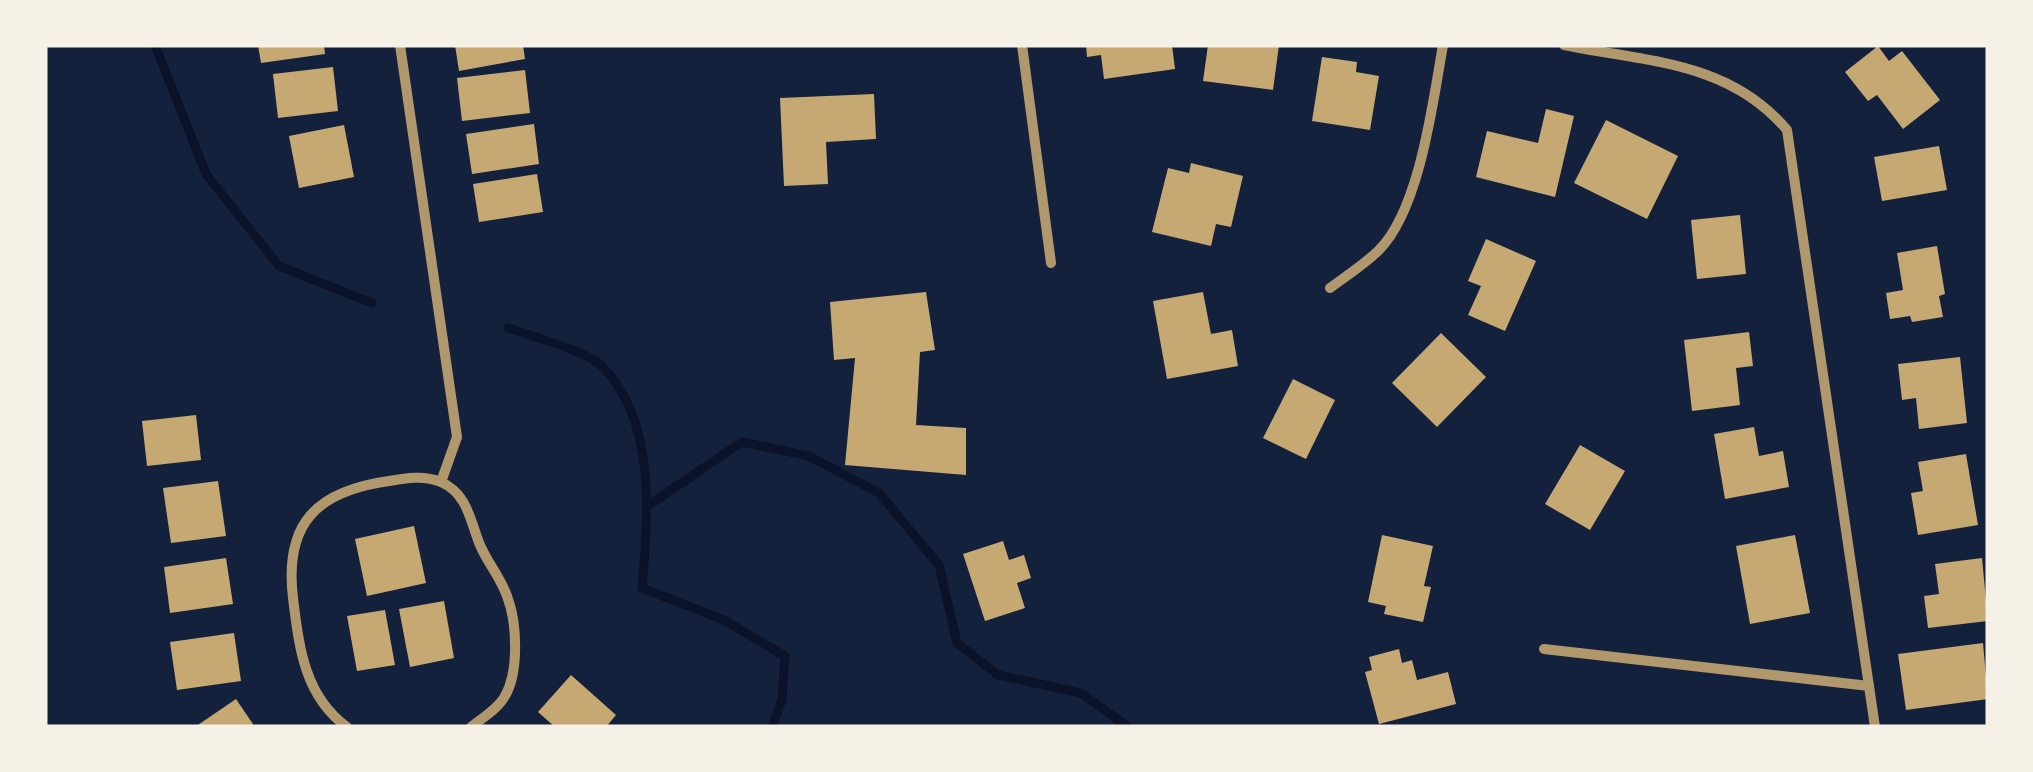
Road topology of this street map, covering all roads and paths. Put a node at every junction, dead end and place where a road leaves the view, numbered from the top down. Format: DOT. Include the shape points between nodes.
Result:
graph roads {
  1 [pos="400,45"];
  2 [pos="1022,45"];
  3 [pos="1443,45"];
  4 [pos="1564,45"];
  5 [pos="1051,262"];
  6 [pos="1330,288"];
  7 [pos="441,482"];
  8 [pos="1544,649"];
  9 [pos="1869,686"];
  10 [pos="347,727"];
  11 [pos="471,727"];
  12 [pos="1875,727"];
  1 -- 7 [label="street" via="458,437"];
  2 -- 5 [label="street"];
  3 -- 6 [label="street" via="1424,151 1406,202 1382,248"];
  4 -- 9 [label="street" via="1720,76 1763,101 1787,130"];
  7 -- 10 [label="street" via="410,478 356,485 317,506 298,532 290,576 299,648 319,699"];
  7 -- 11 [label="street" via="465,502 510,602 513,671 505,696"];
  8 -- 9 [label="street"];
  9 -- 12 [label="street"];
}
